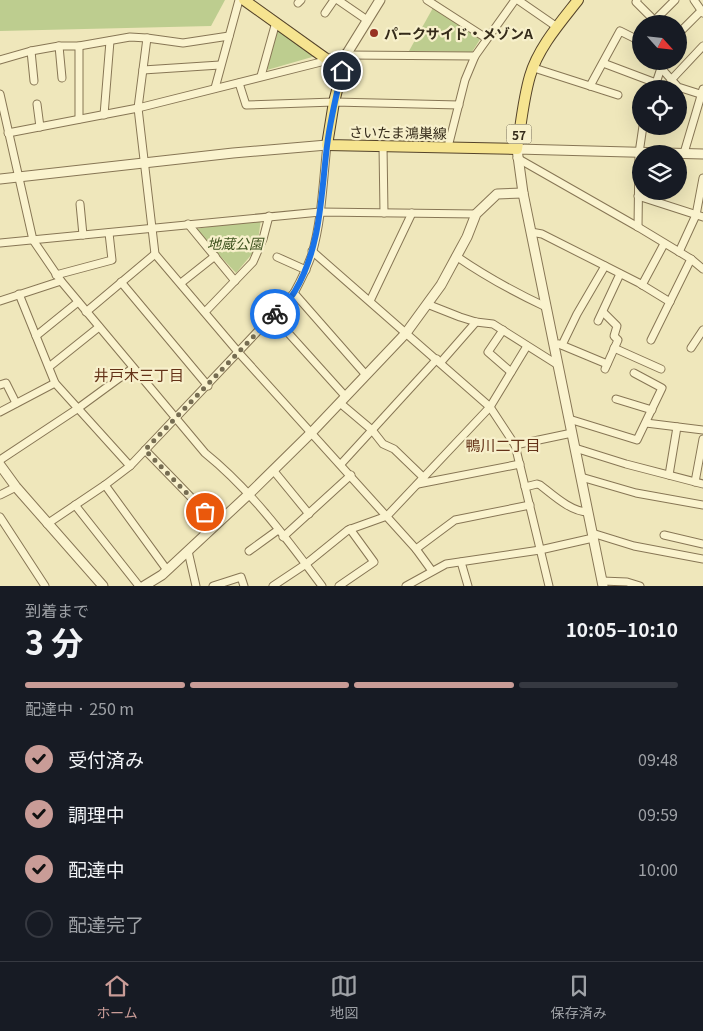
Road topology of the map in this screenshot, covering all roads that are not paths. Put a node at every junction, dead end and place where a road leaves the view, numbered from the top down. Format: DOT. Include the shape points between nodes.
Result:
graph roads {
  1 [pos="239,0"];
  2 [pos="244,0"];
  3 [pos="334,0"];
  4 [pos="338,0"];
  5 [pos="380,0"];
  6 [pos="427,0"];
  7 [pos="516,0"];
  8 [pos="578,0"];
  9 [pos="637,0"];
  10 [pos="675,0"];
  11 [pos="694,0"];
  12 [pos="702,12"];
  13 [pos="325,13"];
  14 [pos="646,15"];
  15 [pos="659,15"];
  16 [pos="367,20"];
  17 [pos="276,22"];
  18 [pos="688,25"];
  19 [pos="557,27"];
  20 [pos="229,36"];
  21 [pos="632,37"];
  22 [pos="147,38"];
  23 [pos="486,38"];
  24 [pos="110,41"];
  25 [pos="59,46"];
  26 [pos="79,46"];
  27 [pos="703,46"];
  28 [pos="31,51"];
  29 [pos="346,55"];
  30 [pos="475,56"];
  31 [pos="0,60"];
  32 [pos="329,60"];
  33 [pos="603,63"];
  34 [pos="220,65"];
  35 [pos="534,68"];
  36 [pos="143,70"];
  37 [pos="664,70"];
  38 [pos="261,76"];
  39 [pos="62,78"];
  40 [pos="641,80"];
  41 [pos="671,80"];
  42 [pos="34,81"];
  43 [pos="239,83"];
  44 [pos="590,86"];
  45 [pos="215,88"];
  46 [pos="687,89"];
  47 [pos="702,92"];
  48 [pos="0,94"];
  49 [pos="618,95"];
  50 [pos="334,102"];
  51 [pos="37,104"];
  52 [pos="458,105"];
  53 [pos="138,108"];
  54 [pos="104,115"];
  55 [pos="3,118"];
  56 [pos="79,119"];
  57 [pos="40,127"];
  58 [pos="8,133"];
  59 [pos="327,145"];
  60 [pos="687,145"];
  61 [pos="383,146"];
  62 [pos="448,147"];
  63 [pos="632,153"];
  64 [pos="517,154"];
  65 [pos="687,154"];
  66 [pos="703,154"];
  67 [pos="144,164"];
  68 [pos="18,177"];
  69 [pos="703,178"];
  70 [pos="0,179"];
  71 [pos="523,193"];
  72 [pos="638,200"];
  73 [pos="650,200"];
  74 [pos="80,204"];
  75 [pos="320,212"];
  76 [pos="384,213"];
  77 [pos="412,213"];
  78 [pos="476,214"];
  79 [pos="269,216"];
  80 [pos="699,216"];
  81 [pos="188,224"];
  82 [pos="638,227"];
  83 [pos="152,228"];
  84 [pos="531,232"];
  85 [pos="109,233"];
  86 [pos="83,235"];
  87 [pos="34,240"];
  88 [pos="0,243"];
  89 [pos="664,244"];
  90 [pos="312,252"];
  91 [pos="679,252"];
  92 [pos="155,254"];
  93 [pos="215,256"];
  94 [pos="456,256"];
  95 [pos="277,257"];
  96 [pos="691,259"];
  97 [pos="605,266"];
  98 [pos="703,269"];
  99 [pos="306,270"];
  100 [pos="620,274"];
  101 [pos="59,278"];
  102 [pos="235,281"];
  103 [pos="121,282"];
  104 [pos="181,283"];
  105 [pos="642,285"];
  106 [pos="294,293"];
  107 [pos="19,294"];
  108 [pos="0,301"];
  109 [pos="370,301"];
  110 [pos="78,302"];
  111 [pos="670,302"];
  112 [pos="427,304"];
  113 [pos="546,307"];
  114 [pos="86,312"];
  115 [pos="205,312"];
  116 [pos="602,312"];
  117 [pos="273,316"];
  118 [pos="476,322"];
  119 [pos="598,322"];
  120 [pos="99,327"];
  121 [pos="503,330"];
  122 [pos="703,330"];
  123 [pos="406,333"];
  124 [pos="36,336"];
  125 [pos="651,340"];
  126 [pos="558,344"];
  127 [pos="527,346"];
  128 [pos="614,348"];
  129 [pos="691,348"];
  130 [pos="239,353"];
  131 [pos="439,361"];
  132 [pos="558,365"];
  133 [pos="49,367"];
  134 [pos="133,368"];
  135 [pos="661,370"];
  136 [pos="511,372"];
  137 [pos="634,373"];
  138 [pos="366,375"];
  139 [pos="55,383"];
  140 [pos="0,385"];
  141 [pos="208,386"];
  142 [pos="616,399"];
  143 [pos="343,400"];
  144 [pos="16,403"];
  145 [pos="490,407"];
  146 [pos="77,409"];
  147 [pos="652,410"];
  148 [pos="0,412"];
  149 [pos="176,419"];
  150 [pos="569,419"];
  151 [pos="646,423"];
  152 [pos="678,427"];
  153 [pos="372,430"];
  154 [pos="703,430"];
  155 [pos="312,432"];
  156 [pos="572,433"];
  157 [pos="703,439"];
  158 [pos="515,445"];
  159 [pos="575,448"];
  160 [pos="145,450"];
  161 [pos="0,460"];
  162 [pos="341,464"];
  163 [pos="520,464"];
  164 [pos="0,465"];
  165 [pos="130,466"];
  166 [pos="273,470"];
  167 [pos="669,475"];
  168 [pos="351,476"];
  169 [pos="581,477"];
  170 [pos="424,478"];
  171 [pos="695,482"];
  172 [pos="418,484"];
  173 [pos="703,484"];
  174 [pos="105,486"];
  175 [pos="16,487"];
  176 [pos="525,487"];
  177 [pos="249,494"];
  178 [pos="0,495"];
  179 [pos="75,505"];
  180 [pos="530,505"];
  181 [pos="703,505"];
  182 [pos="588,512"];
  183 [pos="309,514"];
  184 [pos="387,516"];
  185 [pos="0,517"];
  186 [pos="47,524"];
  187 [pos="216,524"];
  188 [pos="350,529"];
  189 [pos="278,530"];
  190 [pos="664,535"];
  191 [pos="592,536"];
  192 [pos="283,537"];
  193 [pos="703,544"];
  194 [pos="416,549"];
  195 [pos="540,550"];
  196 [pos="188,551"];
  197 [pos="249,551"];
  198 [pos="703,559"];
  199 [pos="461,562"];
  200 [pos="306,564"];
  201 [pos="168,570"];
  202 [pos="432,571"];
  203 [pos="602,583"];
  204 [pos="45,586"];
  205 [pos="103,586"];
  206 [pos="139,586"];
  207 [pos="144,586"];
  208 [pos="196,586"];
  209 [pos="213,586"];
  210 [pos="244,586"];
  211 [pos="273,586"];
  212 [pos="322,586"];
  213 [pos="339,586"];
  214 [pos="406,586"];
  215 [pos="468,586"];
  216 [pos="549,586"];
  217 [pos="640,586"];
  1 -- 20 [label="street"];
  2 -- 17 [label="main road"];
  3 -- 13 [label="street"];
  4 -- 16 [label="street"];
  5 -- 16 [label="street"];
  6 -- 23 [label="street"];
  7 -- 19 [label="street"];
  7 -- 23 [label="street"];
  8 -- 19 [label="main road, 57"];
  9 -- 14 [label="street"];
  10 -- 15 [label="street"];
  11 -- 12 [label="street"];
  12 -- 18 [label="street"];
  16 -- 29 [label="street"];
  17 -- 32 [label="main road"];
  17 -- 38 [label="street"];
  19 -- 35 [label="main road, 57"];
  20 -- 22 [label="street" via="183,43"];
  20 -- 34 [label="street"];
  21 -- 33 [label="street" via="620,31"];
  22 -- 24 [label="street"];
  22 -- 36 [label="street"];
  23 -- 30 [label="street"];
  24 -- 26 [label="street"];
  24 -- 54 [label="street"];
  25 -- 26 [label="street"];
  25 -- 28 [label="street"];
  25 -- 39 [label="street"];
  26 -- 56 [label="street"];
  27 -- 41 [label="street"];
  28 -- 31 [label="street"];
  28 -- 42 [label="street"];
  29 -- 30 [label="street"];
  29 -- 32 [label="main road"];
  29 -- 50 [label="main road, さいたま鴻巣線"];
  30 -- 52 [label="street"];
  32 -- 38 [label="street"];
  33 -- 40 [label="street"];
  33 -- 44 [label="street"];
  34 -- 36 [label="street"];
  34 -- 45 [label="street"];
  35 -- 44 [label="street"];
  35 -- 64 [label="main road, 57" via="522,114"];
  36 -- 53 [label="street"];
  37 -- 41 [label="street"];
  38 -- 43 [label="street"];
  43 -- 45 [label="street"];
  43 -- 50 [label="street" via="246,105"];
  44 -- 49 [label="street"];
  45 -- 53 [label="street"];
  46 -- 47 [label="street"];
  47 -- 60 [label="street"];
  48 -- 55 [label="street"];
  50 -- 52 [label="street"];
  50 -- 59 [label="main road, さいたま鴻巣線"];
  51 -- 57 [label="street"];
  52 -- 62 [label="street"];
  53 -- 54 [label="street"];
  53 -- 67 [label="street"];
  54 -- 56 [label="street"];
  55 -- 58 [label="street"];
  56 -- 57 [label="street"];
  57 -- 58 [label="street"];
  58 -- 68 [label="street"];
  59 -- 61 [label="main road, さいたま鴻巣線 / 57"];
  59 -- 67 [label="street"];
  59 -- 75 [label="street"];
  61 -- 62 [label="main road, さいたま鴻巣線 / 57"];
  61 -- 76 [label="street"];
  62 -- 64 [label="main road, さいたま鴻巣線 / 57"];
  63 -- 64 [label="street"];
  64 -- 71 [label="street"];
  64 -- 82 [label="street"];
  65 -- 66 [label="street"];
  67 -- 68 [label="street"];
  67 -- 83 [label="street"];
  68 -- 70 [label="street"];
  68 -- 87 [label="street"];
  69 -- 80 [label="street"];
  71 -- 78 [label="street" via="497,194"];
  71 -- 84 [label="street"];
  72 -- 82 [label="street"];
  73 -- 80 [label="street"];
  74 -- 86 [label="street"];
  75 -- 76 [label="street"];
  75 -- 79 [label="street"];
  75 -- 90 [label="street"];
  76 -- 77 [label="street"];
  77 -- 78 [label="street"];
  77 -- 109 [label="street"];
  78 -- 94 [label="street"];
  79 -- 81 [label="street"];
  79 -- 102 [label="street" via="253,262"];
  80 -- 91 [label="street"];
  81 -- 83 [label="street"];
  81 -- 93 [label="street"];
  82 -- 89 [label="street"];
  83 -- 85 [label="street"];
  83 -- 92 [label="street"];
  84 -- 97 [label="street" via="542,234"];
  84 -- 113 [label="street"];
  85 -- 86 [label="street"];
  85 -- 101 [label="street" via="112,260"];
  86 -- 87 [label="street"];
  87 -- 88 [label="street"];
  87 -- 101 [label="street"];
  89 -- 91 [label="street"];
  89 -- 105 [label="street"];
  90 -- 99 [label="street"];
  90 -- 109 [label="street"];
  91 -- 96 [label="street"];
  92 -- 103 [label="street"];
  92 -- 104 [label="street"];
  93 -- 102 [label="street"];
  93 -- 104 [label="street"];
  94 -- 112 [label="street"];
  94 -- 113 [label="street" via="508,290"];
  95 -- 99 [label="street"];
  96 -- 98 [label="street"];
  96 -- 111 [label="street"];
  97 -- 100 [label="street"];
  97 -- 126 [label="street"];
  99 -- 106 [label="street"];
  100 -- 105 [label="street"];
  100 -- 116 [label="street"];
  101 -- 107 [label="street"];
  101 -- 110 [label="street"];
  102 -- 115 [label="street"];
  103 -- 114 [label="street"];
  103 -- 141 [label="street"];
  104 -- 115 [label="street"];
  105 -- 111 [label="street"];
  106 -- 117 [label="street"];
  106 -- 138 [label="street"];
  107 -- 108 [label="street"];
  107 -- 124 [label="street"];
  109 -- 123 [label="street"];
  110 -- 114 [label="street"];
  110 -- 124 [label="street"];
  111 -- 125 [label="street"];
  112 -- 118 [label="street"];
  112 -- 123 [label="street"];
  113 -- 126 [label="street"];
  114 -- 120 [label="street"];
  115 -- 130 [label="street"];
  116 -- 119 [label="street"];
  116 -- 128 [label="street" via="617,326 614,336 618,340"];
  117 -- 130 [label="street"];
  117 -- 143 [label="street"];
  118 -- 121 [label="street" via="493,324"];
  118 -- 131 [label="street"];
  120 -- 133 [label="street"];
  120 -- 134 [label="street"];
  121 -- 127 [label="street"];
  121 -- 136 [label="street" via="488,352"];
  122 -- 129 [label="street"];
  123 -- 131 [label="street"];
  123 -- 138 [label="street"];
  124 -- 133 [label="street"];
  126 -- 128 [label="street" via="606,366"];
  126 -- 132 [label="street"];
  127 -- 132 [label="street"];
  127 -- 136 [label="street"];
  128 -- 135 [label="street"];
  130 -- 141 [label="street"];
  130 -- 155 [label="street"];
  131 -- 145 [label="street"];
  131 -- 153 [label="street"];
  132 -- 150 [label="street"];
  133 -- 139 [label="street"];
  134 -- 146 [label="street"];
  134 -- 149 [label="street"];
  136 -- 145 [label="street"];
  137 -- 147 [label="street" via="662,388"];
  138 -- 143 [label="street"];
  139 -- 144 [label="street"];
  139 -- 146 [label="street"];
  140 -- 144 [label="street" via="6,383"];
  141 -- 149 [label="street"];
  142 -- 147 [label="street"];
  143 -- 153 [label="street"];
  143 -- 155 [label="street"];
  144 -- 148 [label="street"];
  145 -- 158 [label="street"];
  145 -- 170 [label="street"];
  146 -- 161 [label="street"];
  146 -- 165 [label="street"];
  147 -- 151 [label="street"];
  149 -- 160 [label="street"];
  149 -- 177 [label="street" via="205,453"];
  150 -- 151 [label="street" via="636,440"];
  150 -- 156 [label="street"];
  151 -- 152 [label="street"];
  152 -- 154 [label="street"];
  152 -- 167 [label="street"];
  153 -- 162 [label="street"];
  153 -- 170 [label="street" via="383,444 394,449"];
  155 -- 162 [label="street"];
  155 -- 166 [label="street"];
  156 -- 158 [label="street"];
  156 -- 159 [label="street"];
  157 -- 171 [label="street"];
  158 -- 163 [label="street"];
  159 -- 167 [label="street"];
  159 -- 169 [label="street"];
  160 -- 165 [label="street"];
  160 -- 187 [label="street"];
  162 -- 168 [label="street"];
  163 -- 172 [label="street"];
  163 -- 176 [label="street"];
  164 -- 175 [label="street"];
  165 -- 174 [label="street"];
  166 -- 177 [label="street"];
  166 -- 183 [label="street"];
  167 -- 171 [label="street"];
  168 -- 183 [label="street"];
  168 -- 184 [label="street"];
  169 -- 181 [label="street" via="636,493"];
  169 -- 182 [label="street"];
  170 -- 172 [label="street"];
  171 -- 173 [label="street"];
  172 -- 184 [label="street"];
  174 -- 179 [label="street"];
  174 -- 201 [label="street"];
  175 -- 178 [label="street"];
  175 -- 186 [label="street"];
  176 -- 180 [label="street"];
  176 -- 182 [label="street" via="540,485 559,500"];
  177 -- 187 [label="street"];
  177 -- 189 [label="street"];
  179 -- 186 [label="street"];
  179 -- 206 [label="street"];
  180 -- 194 [label="street" via="455,520"];
  180 -- 195 [label="street"];
  182 -- 191 [label="street"];
  183 -- 192 [label="street"];
  184 -- 188 [label="street"];
  184 -- 194 [label="street"];
  185 -- 204 [label="street"];
  186 -- 205 [label="street"];
  187 -- 196 [label="street"];
  188 -- 200 [label="street"];
  188 -- 213 [label="street" via="374,562"];
  189 -- 192 [label="street"];
  189 -- 197 [label="street"];
  190 -- 193 [label="street"];
  191 -- 195 [label="street"];
  191 -- 198 [label="street"];
  191 -- 203 [label="street"];
  192 -- 200 [label="street"];
  194 -- 202 [label="street"];
  195 -- 199 [label="street"];
  195 -- 216 [label="street"];
  196 -- 201 [label="street"];
  196 -- 208 [label="street"];
  199 -- 202 [label="street" via="446,564"];
  199 -- 215 [label="street"];
  200 -- 211 [label="street"];
  200 -- 212 [label="street"];
  201 -- 207 [label="street"];
  202 -- 214 [label="street"];
  203 -- 217 [label="street" via="627,582"];
  209 -- 210 [label="street" via="241,578"];
}
